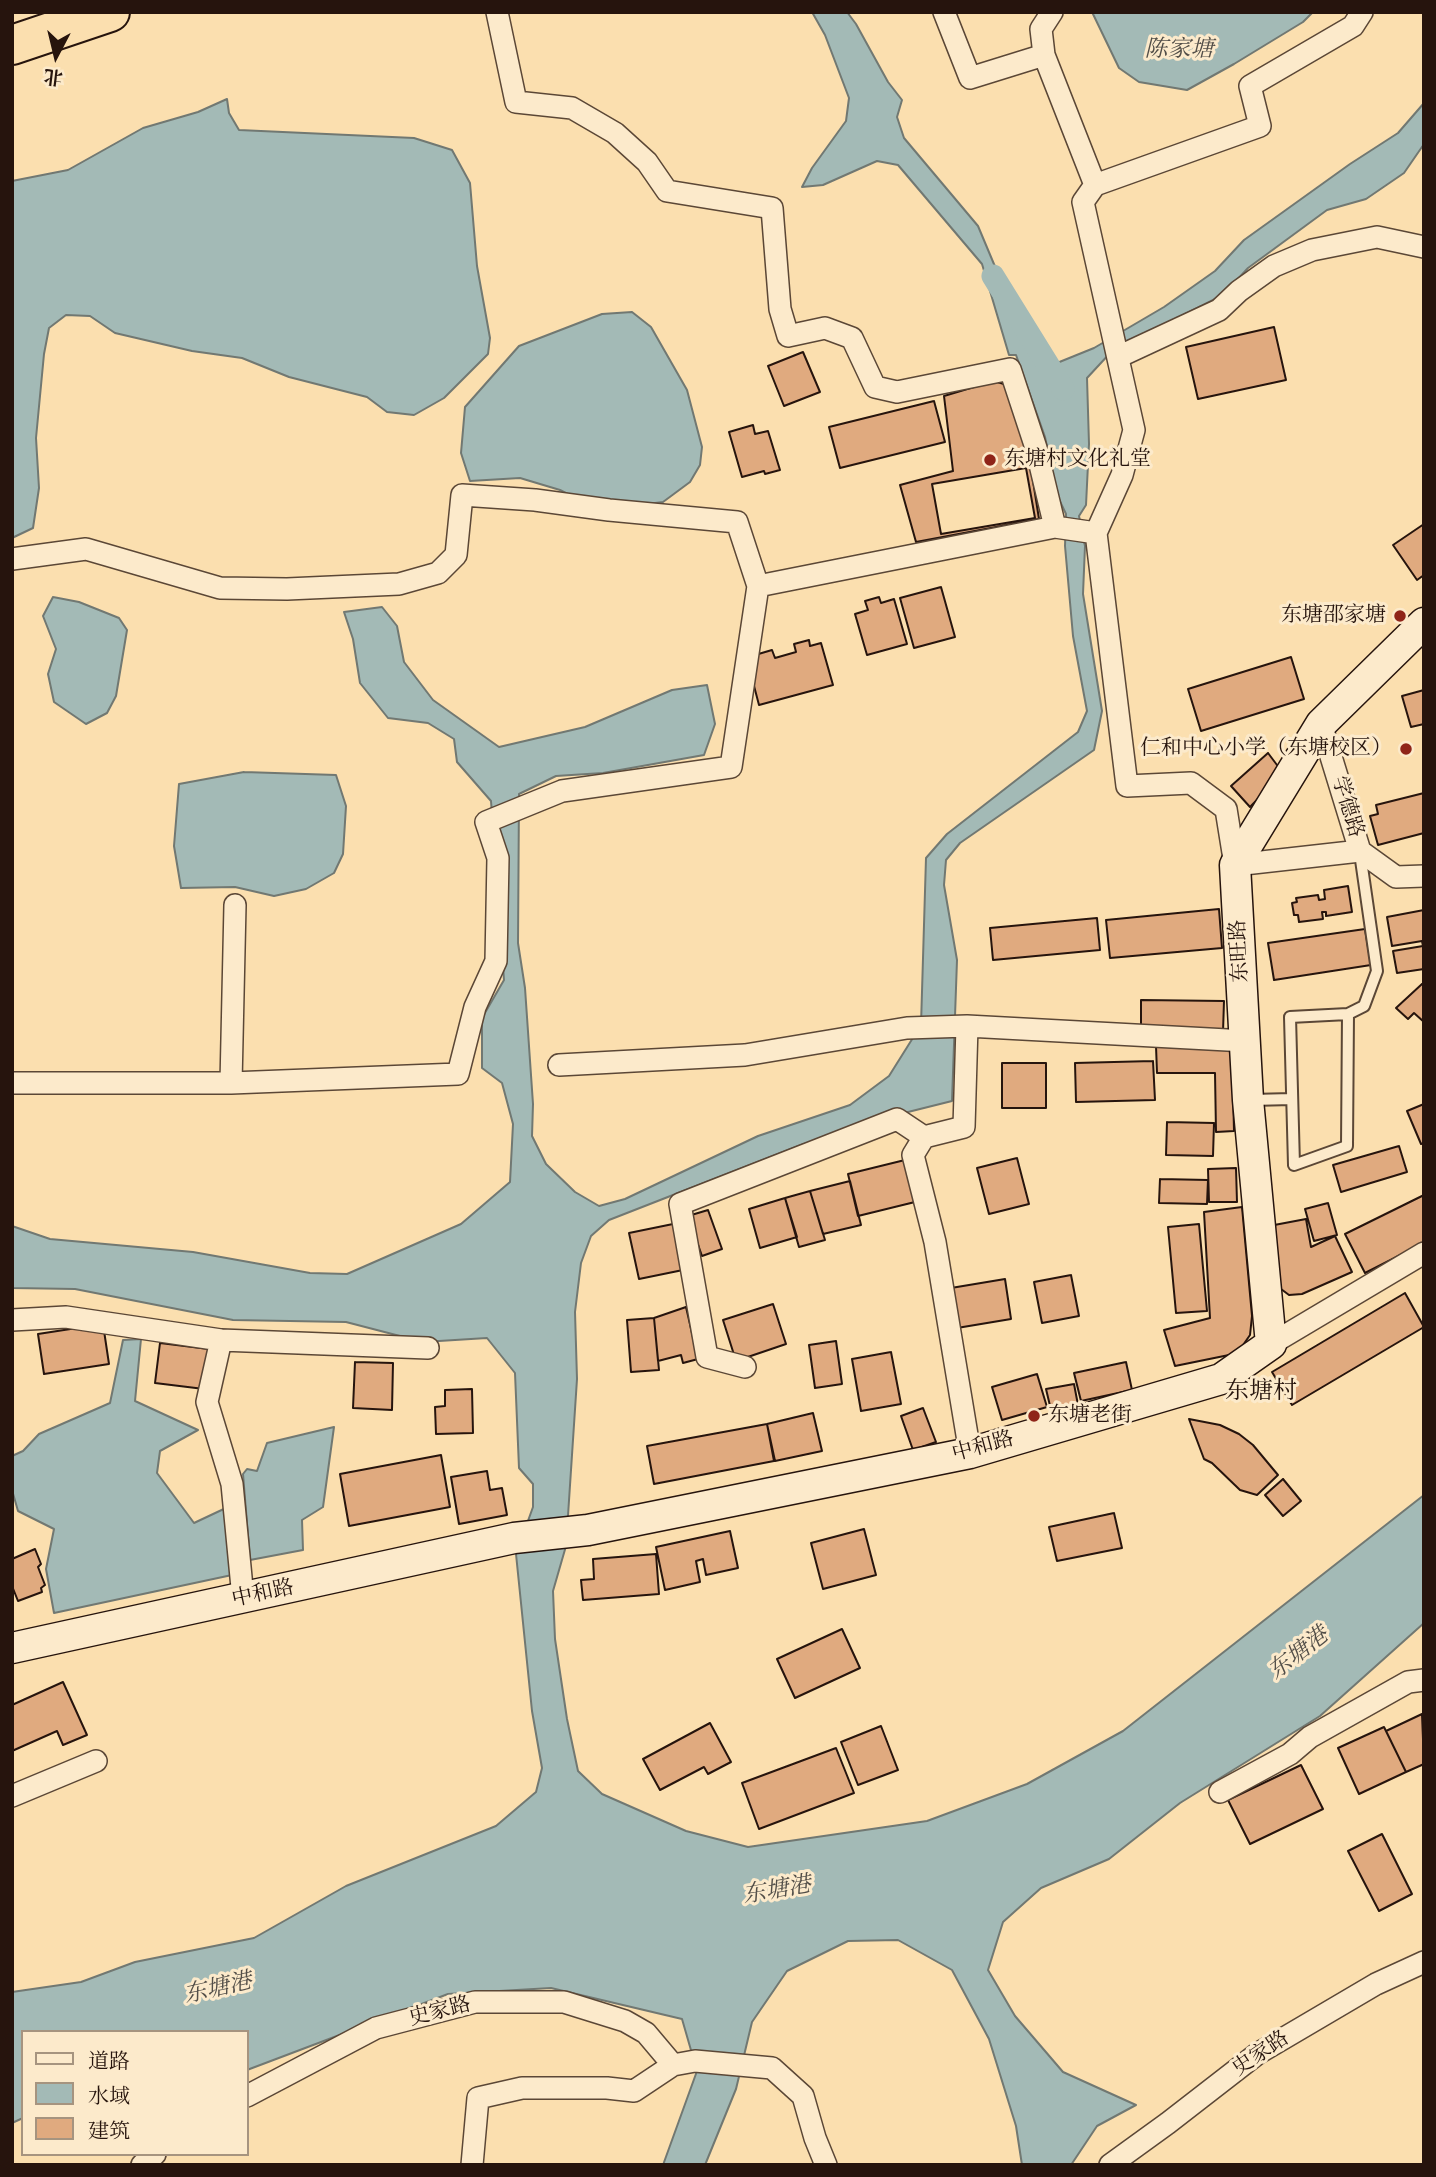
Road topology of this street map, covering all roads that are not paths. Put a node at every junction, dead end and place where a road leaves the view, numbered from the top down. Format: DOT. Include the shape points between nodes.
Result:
graph roads {
  1 [pos="110,12"];
  2 [pos="497,12"];
  3 [pos="944,12"];
  4 [pos="1052,12"];
  5 [pos="1362,12"];
  6 [pos="12,45"];
  7 [pos="1044,54"];
  8 [pos="1095,185"];
  9 [pos="1424,247"];
  10 [pos="1118,357"];
  11 [pos="1075,530"];
  12 [pos="12,559"];
  13 [pos="758,586"];
  14 [pos="1424,623"];
  15 [pos="1321,724"];
  16 [pos="1360,850"];
  17 [pos="1235,865"];
  18 [pos="1424,876"];
  19 [pos="235,905"];
  20 [pos="1348,1014"];
  21 [pos="967,1026"];
  22 [pos="1245,1041"];
  23 [pos="559,1065"];
  24 [pos="12,1083"];
  25 [pos="231,1083"];
  26 [pos="1292,1099"];
  27 [pos="1248,1100"];
  28 [pos="924,1137"];
  29 [pos="1424,1253"];
  30 [pos="12,1320"];
  31 [pos="222,1339"];
  32 [pos="1271,1344"];
  33 [pos="428,1348"];
  34 [pos="745,1367"];
  35 [pos="970,1452"];
  36 [pos="243,1598"];
  37 [pos="13,1645"];
  38 [pos="1424,1679"];
  39 [pos="96,1762"];
  40 [pos="1220,1792"];
  41 [pos="12,1796"];
  42 [pos="1424,1962"];
  43 [pos="673,2064"];
  44 [pos="248,2095"];
  45 [pos="472,2165"];
  46 [pos="826,2165"];
  47 [pos="1110,2165"];
  1 -- 6 [label="highway"];
  2 -- 11 [label="street" via="516,102 572,108 615,133 647,162 667,191 772,208 780,309 788,336 825,328 852,338 875,387 897,392 1010,369 1036,448"];
  3 -- 7 [label="street" via="970,78"];
  4 -- 7 [label="street" via="1041,29"];
  5 -- 8 [label="street" via="1353,26 1250,86 1260,126"];
  7 -- 8 [label="street"];
  8 -- 10 [label="street" via="1083,202"];
  9 -- 10 [label="street" via="1377,237 1312,250 1275,266 1219,310"];
  10 -- 11 [label="street" via="1135,430 1122,475"];
  11 -- 13 [label="street"];
  11 -- 17 [label="street" via="1127,786 1191,783 1226,809"];
  12 -- 13 [label="street" via="86,549 220,588 399,584 438,573 456,555 462,495 737,522"];
  13 -- 25 [label="street" via="731,767 562,792 485,822 498,858 496,961 474,1007 458,1074"];
  14 -- 15 [label="street"];
  15 -- 16 [label="street, 学德路"];
  15 -- 17 [label="street"];
  16 -- 17 [label="street, 学德路"];
  16 -- 18 [label="street, 学德路" via="1396,877"];
  16 -- 20 [label="lane" via="1377,971 1364,1006"];
  17 -- 22 [label="street, 东旺路"];
  19 -- 25 [label="street"];
  20 -- 26 [label="lane" via="1290,1017"];
  20 -- 26 [label="lane" via="1347,1146 1294,1165"];
  21 -- 22 [label="street"];
  21 -- 23 [label="street" via="907,1028 745,1055"];
  21 -- 28 [label="street" via="964,1127"];
  22 -- 27 [label="street, 东旺路"];
  24 -- 25 [label="street"];
  26 -- 27 [label="lane"];
  27 -- 32 [label="street, 东旺路"];
  28 -- 34 [label="street" via="897,1119 680,1204 707,1357"];
  28 -- 35 [label="street" via="913,1155 935,1242"];
  29 -- 32 [label="street, 中和路"];
  30 -- 31 [label="street" via="66,1317"];
  31 -- 33 [label="street"];
  31 -- 36 [label="street" via="206,1402 232,1484"];
  32 -- 35 [label="street, 中和路" via="1221,1378"];
  35 -- 36 [label="street, 中和路" via="588,1530 514,1538"];
  36 -- 37 [label="street, 中和路"];
  38 -- 40 [label="street" via="1409,1682"];
  39 -- 41 [label="street"];
  42 -- 47 [label="street, 史家路" via="1376,1984 1257,2054"];
  43 -- 44 [label="street, 史家路" via="646,2033 564,2002 475,2002 376,2028"];
  43 -- 45 [label="street" via="634,2091 522,2088 478,2098"];
  43 -- 46 [label="street" via="695,2061 772,2068 803,2096"];
}
